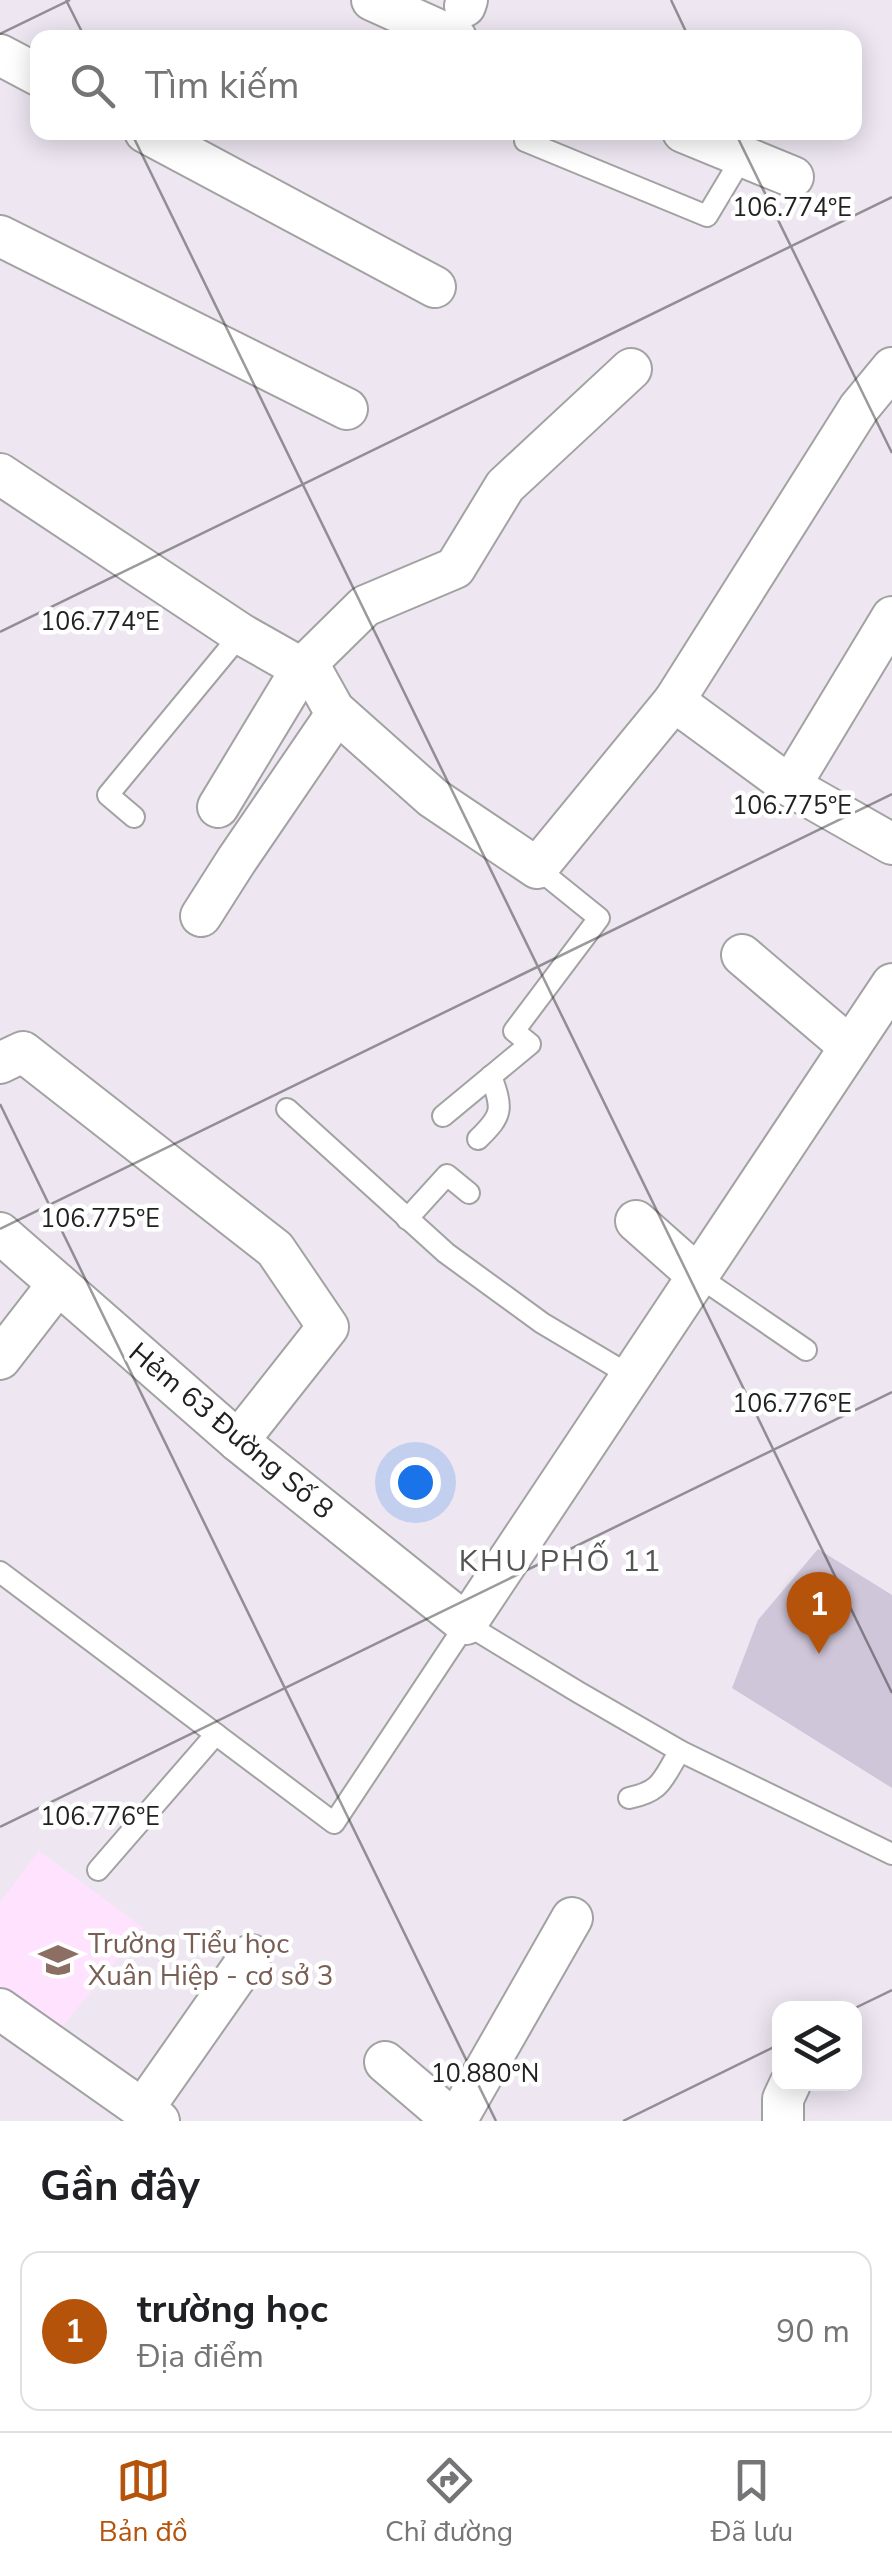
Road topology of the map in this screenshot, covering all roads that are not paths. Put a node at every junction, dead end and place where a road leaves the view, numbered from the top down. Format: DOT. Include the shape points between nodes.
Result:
graph roads {
  1 [pos="372,0"];
  2 [pos="462,14"];
  3 [pos="0,56"];
  4 [pos="30,72"];
  5 [pos="160,140"];
  6 [pos="526,140"];
  7 [pos="704,140"];
  8 [pos="744,156"];
  9 [pos="793,176"];
  10 [pos="0,236"];
  11 [pos="435,287"];
  12 [pos="630,368"];
  13 [pos="892,368"];
  14 [pos="347,409"];
  15 [pos="0,474"];
  16 [pos="892,617"];
  17 [pos="241,634"];
  18 [pos="302,668"];
  19 [pos="674,701"];
  20 [pos="338,714"];
  21 [pos="790,786"];
  22 [pos="218,807"];
  23 [pos="134,817"];
  24 [pos="892,844"];
  25 [pos="537,868"];
  26 [pos="201,916"];
  27 [pos="742,955"];
  28 [pos="892,984"];
  29 [pos="850,1048"];
  30 [pos="0,1063"];
  31 [pos="491,1076"];
  32 [pos="286,1109"];
  33 [pos="443,1116"];
  34 [pos="478,1139"];
  35 [pos="469,1193"];
  36 [pos="407,1219"];
  37 [pos="636,1221"];
  38 [pos="0,1233"];
  39 [pos="698,1276"];
  40 [pos="58,1284"];
  41 [pos="806,1350"];
  42 [pos="0,1359"];
  43 [pos="632,1376"];
  44 [pos="238,1441"];
  45 [pos="0,1572"];
  46 [pos="466,1624"];
  47 [pos="216,1734"];
  48 [pos="680,1751"];
  49 [pos="629,1798"];
  50 [pos="892,1854"];
  51 [pos="98,1870"];
  52 [pos="572,1918"];
  53 [pos="250,1955"];
  54 [pos="0,2009"];
  55 [pos="385,2062"];
  56 [pos="786,2091"];
  57 [pos="151,2115"];
  58 [pos="455,2121"];
  59 [pos="783,2121"];
  1 -- 2 [label="street"];
  3 -- 4 [label="street"];
  5 -- 11 [label="street"];
  6 -- 8 [label="lane" via="707,216"];
  7 -- 8 [label="street"];
  8 -- 9 [label="street"];
  10 -- 14 [label="street"];
  12 -- 18 [label="street" via="505,486 455,568 365,606"];
  13 -- 19 [label="street" via="859,408"];
  15 -- 17 [label="street"];
  16 -- 21 [label="street"];
  17 -- 18 [label="street"];
  17 -- 23 [label="lane" via="108,795"];
  18 -- 20 [label="street" via="315,676"];
  18 -- 22 [label="street"];
  19 -- 21 [label="street"];
  19 -- 25 [label="street"];
  20 -- 25 [label="street" via="433,798"];
  20 -- 26 [label="street"];
  21 -- 24 [label="street"];
  25 -- 31 [label="lane" via="599,918 514,1030 530,1044"];
  27 -- 29 [label="street"];
  28 -- 29 [label="street"];
  29 -- 39 [label="street"];
  30 -- 44 [label="street" via="23,1052 274,1249 328,1327"];
  31 -- 33 [label="lane"];
  31 -- 34 [label="lane" via="500,1104 497,1121"];
  32 -- 36 [label="lane"];
  35 -- 36 [label="lane" via="447,1175"];
  36 -- 43 [label="lane" via="542,1323"];
  37 -- 39 [label="street"];
  38 -- 40 [label="street, Hẻm 63 Đường Số 8"];
  39 -- 41 [label="lane"];
  39 -- 43 [label="street"];
  40 -- 42 [label="street"];
  40 -- 44 [label="street, Hẻm 63 Đường Số 8"];
  43 -- 46 [label="street"];
  44 -- 46 [label="street, Hẻm 63 Đường Số 8"];
  45 -- 47 [label="lane"];
  46 -- 47 [label="lane" via="334,1823"];
  46 -- 48 [label="lane"];
  47 -- 51 [label="lane"];
  48 -- 49 [label="lane" via="655,1790"];
  48 -- 50 [label="lane"];
  52 -- 58 [label="street"];
  53 -- 57 [label="street"];
  54 -- 57 [label="street"];
  55 -- 58 [label="street"];
  56 -- 59 [label="street"];
}
